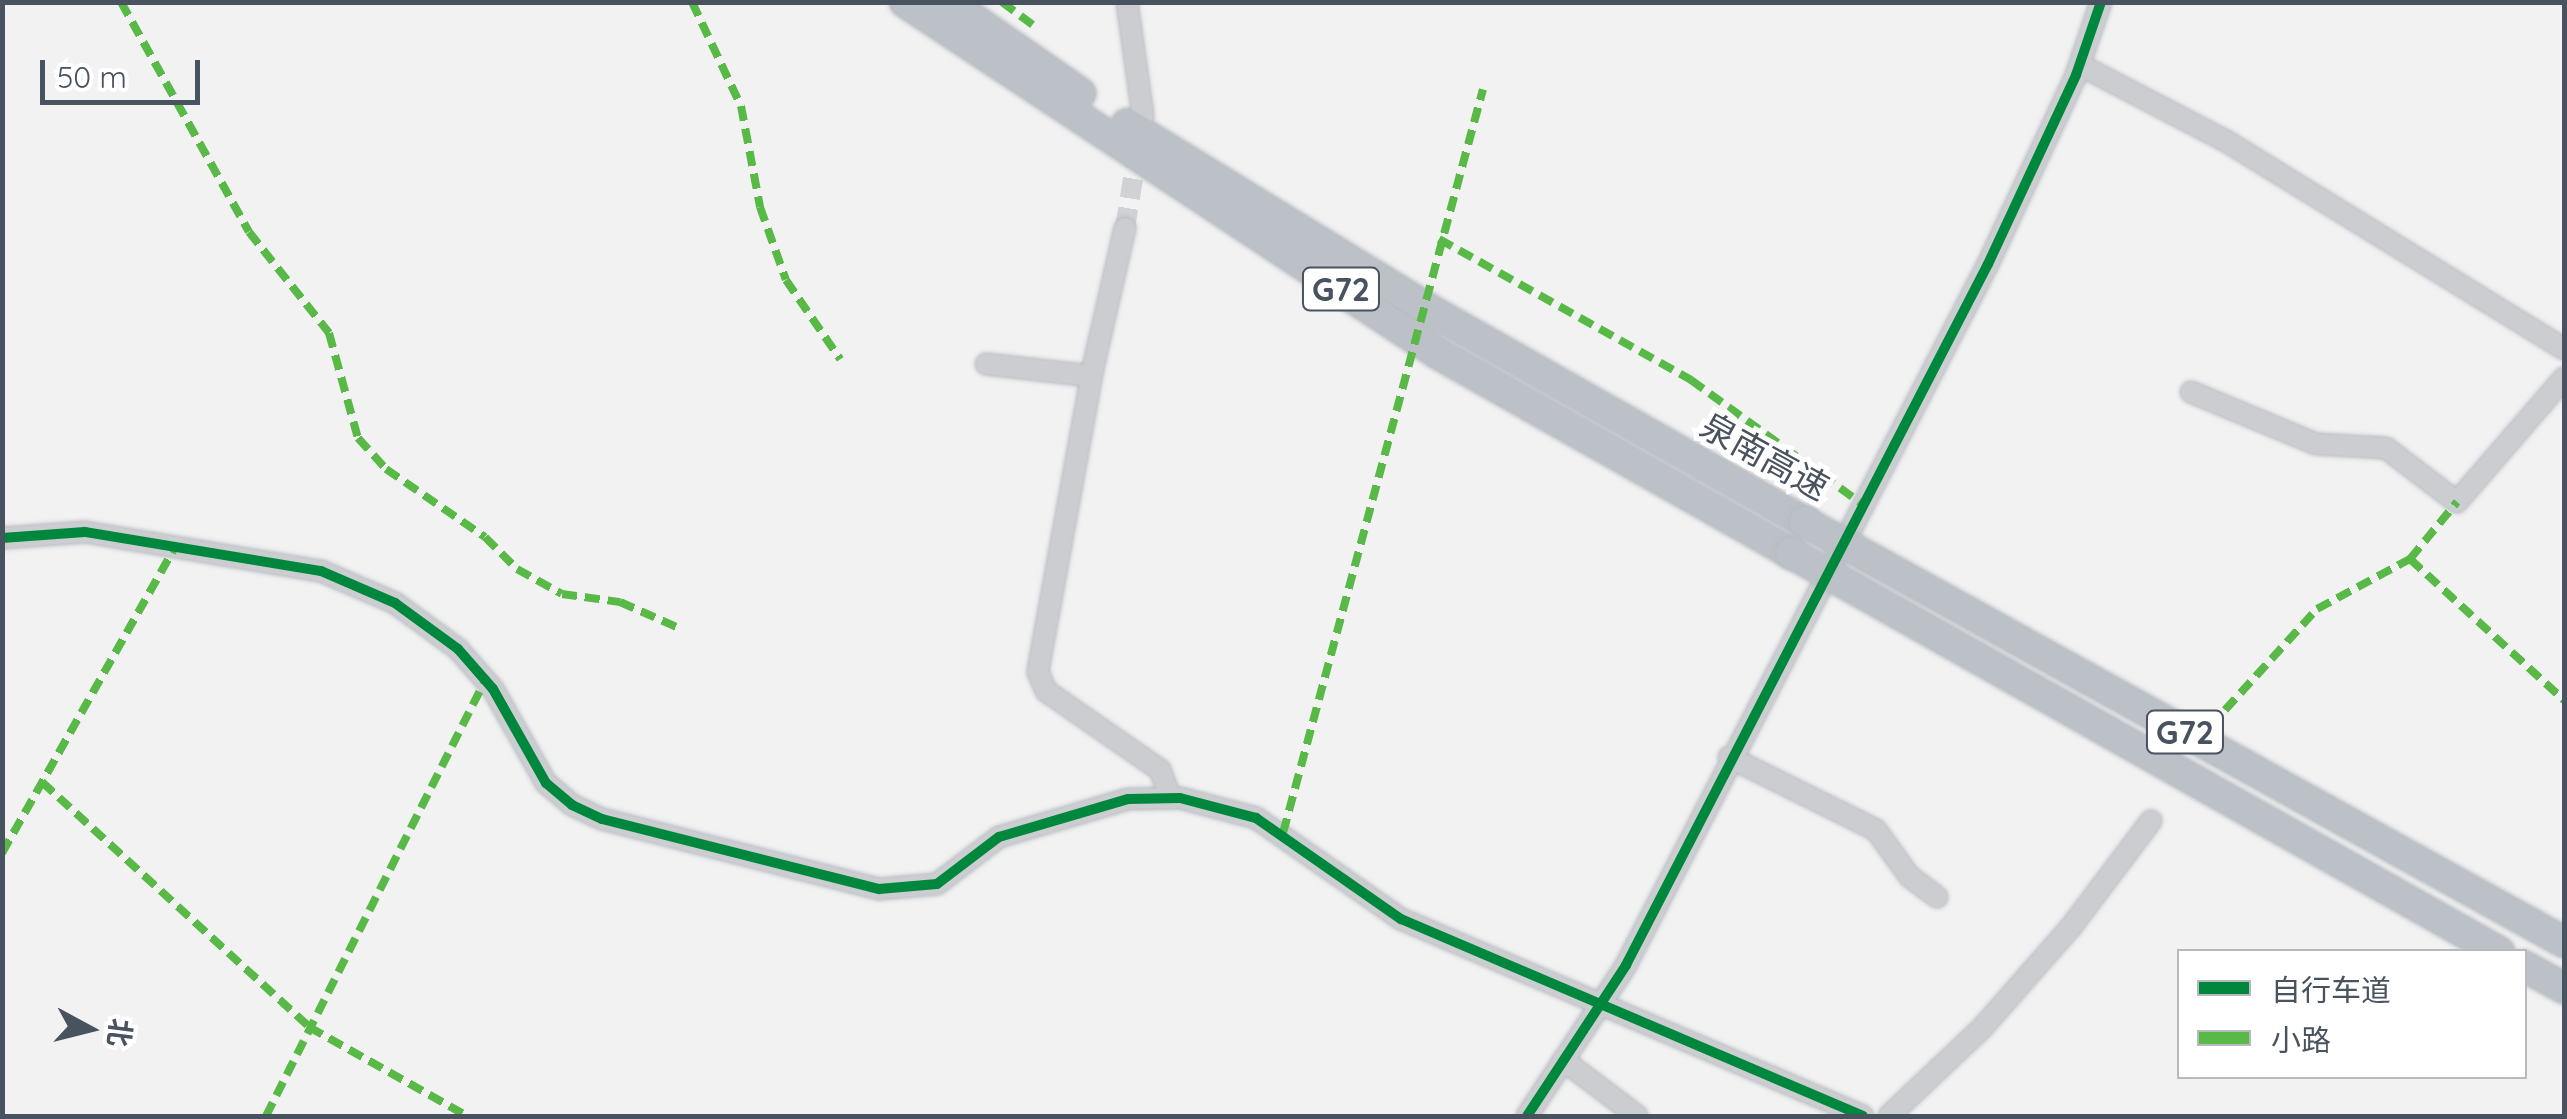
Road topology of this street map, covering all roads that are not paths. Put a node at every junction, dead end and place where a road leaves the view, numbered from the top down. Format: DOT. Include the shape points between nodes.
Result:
graph roads {
  1 [pos="905,2"];
  2 [pos="949,2"];
  3 [pos="1126,2"];
  4 [pos="2102,2"];
  5 [pos="2080,65"];
  6 [pos="1142,116"];
  7 [pos="1125,228"];
  8 [pos="2564,349"];
  9 [pos="986,364"];
  10 [pos="1092,376"];
  11 [pos="2564,378"];
  12 [pos="2191,392"];
  13 [pos="2,538"];
  14 [pos="1729,757"];
  15 [pos="1171,798"];
  16 [pos="2151,821"];
  17 [pos="1937,897"];
  18 [pos="2564,942"];
  19 [pos="2494,949"];
  20 [pos="2527,968"];
  21 [pos="2564,988"];
  22 [pos="1602,1000"];
  23 [pos="1564,1060"];
  24 [pos="1527,1116"];
  25 [pos="1637,1116"];
  26 [pos="1863,1116"];
  27 [pos="1888,1116"];
  1 -- 19 [label="highway, 泉南高速 / G72, bridge" via="1436,353"];
  2 -- 18 [label="highway, 泉南高速 / G72, bridge" via="1106,112 1444,318"];
  3 -- 6 [label="street"];
  4 -- 5 [label="street"];
  5 -- 8 [label="street" via="2226,141"];
  5 -- 14 [label="street" via="1988,264"];
  7 -- 10 [label="street"];
  9 -- 10 [label="street"];
  10 -- 15 [label="street" via="1038,672 1046,691 1160,770"];
  11 -- 12 [label="street" via="2457,502 2386,448 2316,444"];
  13 -- 15 [label="street" via="85,532 321,570 395,603 458,650 493,689 546,783 572,805 602,819 880,889 937,884 1000,837 1070,811"];
  14 -- 17 [label="street" via="1876,830 1909,876"];
  14 -- 22 [label="street"];
  15 -- 22 [label="street" via="1256,818 1402,919"];
  16 -- 27 [label="street" via="2058,942"];
  20 -- 21 [label="highway"];
  22 -- 23 [label="street"];
  22 -- 26 [label="street"];
  23 -- 24 [label="street"];
  23 -- 25 [label="street"];
}
